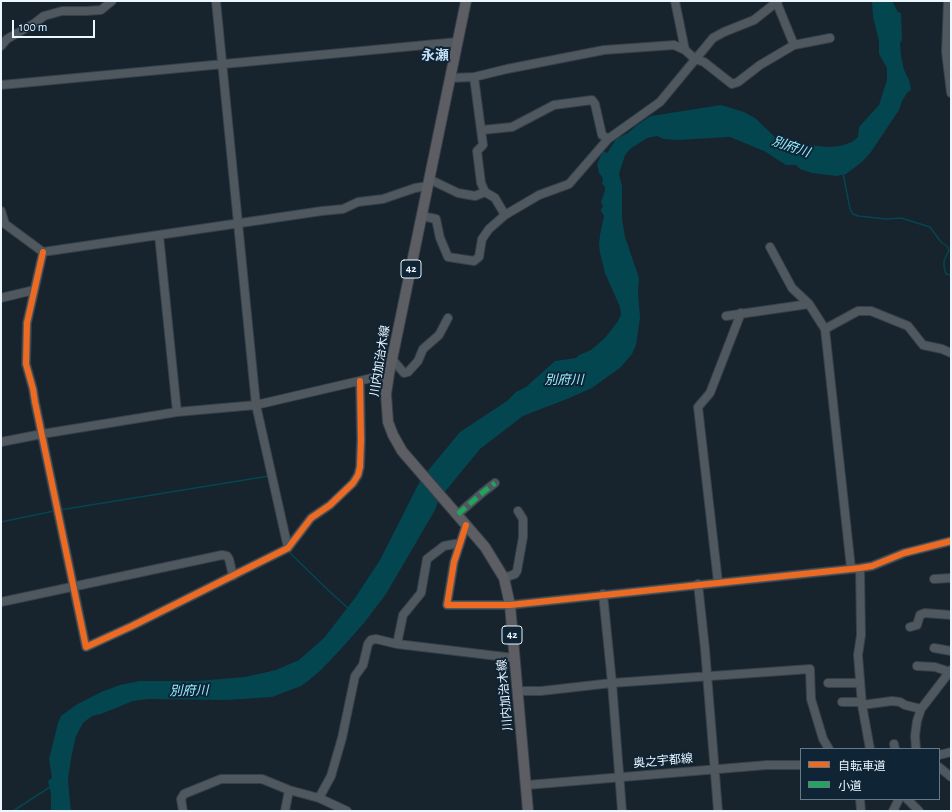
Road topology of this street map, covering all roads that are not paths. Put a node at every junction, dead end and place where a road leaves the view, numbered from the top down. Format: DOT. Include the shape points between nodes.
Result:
graph roads {
  1 [pos="112,1"];
  2 [pos="216,1"];
  3 [pos="466,1"];
  4 [pos="675,1"];
  5 [pos="776,1"];
  6 [pos="948,1"];
  7 [pos="830,38"];
  8 [pos="457,42"];
  9 [pos="794,45"];
  10 [pos="1,46"];
  11 [pos="684,50"];
  12 [pos="695,59"];
  13 [pos="222,64"];
  14 [pos="474,77"];
  15 [pos="450,78"];
  16 [pos="1,85"];
  17 [pos="951,92"];
  18 [pos="482,130"];
  19 [pos="608,139"];
  20 [pos="429,182"];
  21 [pos="485,192"];
  22 [pos="1,211"];
  23 [pos="505,215"];
  24 [pos="422,216"];
  25 [pos="238,224"];
  26 [pos="159,235"];
  27 [pos="770,247"];
  28 [pos="43,252"];
  29 [pos="34,290"];
  30 [pos="1,298"];
  31 [pos="809,304"];
  32 [pos="741,313"];
  33 [pos="726,316"];
  34 [pos="448,318"];
  35 [pos="825,329"];
  36 [pos="951,353"];
  37 [pos="392,359"];
  38 [pos="389,374"];
  39 [pos="360,381"];
  40 [pos="256,405"];
  41 [pos="177,412"];
  42 [pos="42,434"];
  43 [pos="1,442"];
  44 [pos="495,483"];
  45 [pos="518,511"];
  46 [pos="458,514"];
  47 [pos="466,524"];
  48 [pos="951,542"];
  49 [pos="460,543"];
  50 [pos="288,548"];
  51 [pos="851,568"];
  52 [pos="860,568"];
  53 [pos="233,576"];
  54 [pos="504,578"];
  55 [pos="951,578"];
  56 [pos="934,579"];
  57 [pos="718,582"];
  58 [pos="698,584"];
  59 [pos="74,586"];
  60 [pos="603,594"];
  61 [pos="1,602"];
  62 [pos="510,605"];
  63 [pos="951,616"];
  64 [pos="910,627"];
  65 [pos="397,644"];
  66 [pos="934,648"];
  67 [pos="951,651"];
  68 [pos="514,658"];
  69 [pos="917,666"];
  70 [pos="951,671"];
  71 [pos="707,677"];
  72 [pos="612,683"];
  73 [pos="828,683"];
  74 [pos="860,683"];
  75 [pos="517,691"];
  76 [pos="842,702"];
  77 [pos="862,703"];
  78 [pos="921,709"];
  79 [pos="829,748"];
  80 [pos="870,748"];
  81 [pos="916,748"];
  82 [pos="951,752"];
  83 [pos="940,755"];
  84 [pos="800,765"];
  85 [pos="940,768"];
  86 [pos="715,769"];
  87 [pos="619,777"];
  88 [pos="951,777"];
  89 [pos="527,785"];
  90 [pos="289,790"];
  91 [pos="319,798"];
  92 [pos="860,800"];
  93 [pos="898,800"];
  94 [pos="908,800"];
  95 [pos="183,811"];
  96 [pos="284,811"];
  97 [pos="345,811"];
  98 [pos="528,811"];
  99 [pos="622,811"];
  100 [pos="718,811"];
  101 [pos="861,811"];
  102 [pos="893,811"];
  103 [pos="918,811"];
  1 -- 10 [label="street" via="101,10 62,11 44,16 7,38"];
  2 -- 13 [label="street"];
  3 -- 8 [label="main road, 川内加治木線 / 42"];
  4 -- 11 [label="street"];
  5 -- 9 [label="street"];
  5 -- 12 [label="street" via="754,20 713,38"];
  6 -- 17 [label="street" via="946,52"];
  7 -- 9 [label="street"];
  8 -- 13 [label="street"];
  8 -- 15 [label="main road, 川内加治木線 / 42"];
  9 -- 12 [label="street" via="732,84 704,62"];
  11 -- 12 [label="street"];
  11 -- 14 [label="street" via="674,45 604,50"];
  12 -- 19 [label="street" via="660,102"];
  13 -- 16 [label="street"];
  13 -- 25 [label="street"];
  14 -- 15 [label="street"];
  14 -- 18 [label="street"];
  15 -- 20 [label="main road, 川内加治木線 / 42"];
  18 -- 19 [label="street" via="512,127 554,106 592,100 602,135"];
  18 -- 21 [label="street" via="483,144 477,151 481,183"];
  19 -- 23 [label="street" via="569,184 539,195"];
  20 -- 21 [label="street" via="458,193 475,196"];
  20 -- 24 [label="main road, 川内加治木線 / 42"];
  20 -- 25 [label="street" via="383,199 358,202 343,209"];
  21 -- 23 [label="street" via="495,198"];
  22 -- 28 [label="street" via="5,224"];
  23 -- 24 [label="street" via="482,239 479,257 474,261 448,257 440,238 436,218"];
  24 -- 37 [label="main road, 川内加治木線 / 42"];
  25 -- 26 [label="street"];
  25 -- 40 [label="street"];
  26 -- 28 [label="street"];
  26 -- 41 [label="street"];
  27 -- 31 [label="street" via="792,288"];
  28 -- 29 [label="street"];
  29 -- 30 [label="street"];
  29 -- 42 [label="street" via="27,323 26,364"];
  31 -- 32 [label="street"];
  31 -- 35 [label="street"];
  32 -- 33 [label="street"];
  32 -- 57 [label="street" via="710,393 698,407"];
  34 -- 37 [label="street" via="439,336 423,348 418,361 408,372 404,373"];
  35 -- 36 [label="street" via="858,311 871,311 908,326 923,345"];
  35 -- 51 [label="street"];
  37 -- 38 [label="main road, 川内加治木線 / 42"];
  38 -- 39 [label="street"];
  38 -- 46 [label="main road, 川内加治木線 / 42" via="386,394 388,422 393,435 402,451"];
  39 -- 40 [label="street"];
  39 -- 50 [label="street" via="361,447 358,475 330,505 311,518"];
  40 -- 41 [label="street"];
  40 -- 50 [label="street"];
  41 -- 42 [label="street"];
  42 -- 43 [label="street"];
  42 -- 59 [label="street"];
  44 -- 46 [label="street"];
  45 -- 54 [label="street" via="523,519 523,537 517,572"];
  46 -- 47 [label="main road, 川内加治木線 / 42"];
  47 -- 49 [label="street"];
  47 -- 54 [label="main road, 川内加治木線 / 42" via="486,547"];
  48 -- 52 [label="street" via="904,553"];
  49 -- 62 [label="street" via="447,605"];
  49 -- 65 [label="street" via="444,546 427,559 421,593 403,615"];
  50 -- 53 [label="street"];
  51 -- 52 [label="street"];
  51 -- 57 [label="street"];
  52 -- 74 [label="street"];
  53 -- 59 [label="street" via="227,556 222,555"];
  53 -- 59 [label="street" via="86,647"];
  54 -- 62 [label="main road, 川内加治木線 / 42"];
  55 -- 56 [label="street"];
  57 -- 58 [label="street"];
  58 -- 60 [label="street"];
  58 -- 71 [label="street"];
  59 -- 61 [label="street"];
  60 -- 62 [label="street"];
  60 -- 72 [label="street"];
  62 -- 68 [label="main road, 川内加治木線 / 42"];
  63 -- 64 [label="street" via="925,612 920,615 917,625"];
  65 -- 68 [label="street"];
  65 -- 91 [label="street" via="376,639 368,644 363,665 355,676 331,776"];
  66 -- 67 [label="street"];
  68 -- 75 [label="main road, 川内加治木線 / 42"];
  69 -- 70 [label="street"];
  70 -- 78 [label="street"];
  71 -- 72 [label="street"];
  71 -- 79 [label="street" via="810,669 811,699 822,739"];
  71 -- 86 [label="street"];
  72 -- 75 [label="street" via="541,691"];
  72 -- 87 [label="street"];
  73 -- 74 [label="street"];
  74 -- 77 [label="street"];
  75 -- 89 [label="main road, 川内加治木線 / 42"];
  76 -- 77 [label="street"];
  77 -- 78 [label="street" via="892,701"];
  77 -- 80 [label="street"];
  78 -- 81 [label="street" via="915,736"];
  82 -- 83 [label="street"];
  84 -- 86 [label="street, 奥之宇都線"];
  85 -- 88 [label="street"];
  86 -- 87 [label="street, 奥之宇都線"];
  86 -- 100 [label="street"];
  87 -- 89 [label="street, 奥之宇都線"];
  87 -- 99 [label="street"];
  89 -- 98 [label="main road, 川内加治木線 / 42"];
  90 -- 91 [label="street"];
  90 -- 95 [label="street" via="262,779 221,778 184,794 180,799"];
  90 -- 96 [label="street"];
  91 -- 97 [label="street"];
  92 -- 101 [label="street"];
  93 -- 102 [label="street"];
  94 -- 103 [label="street"];
}
